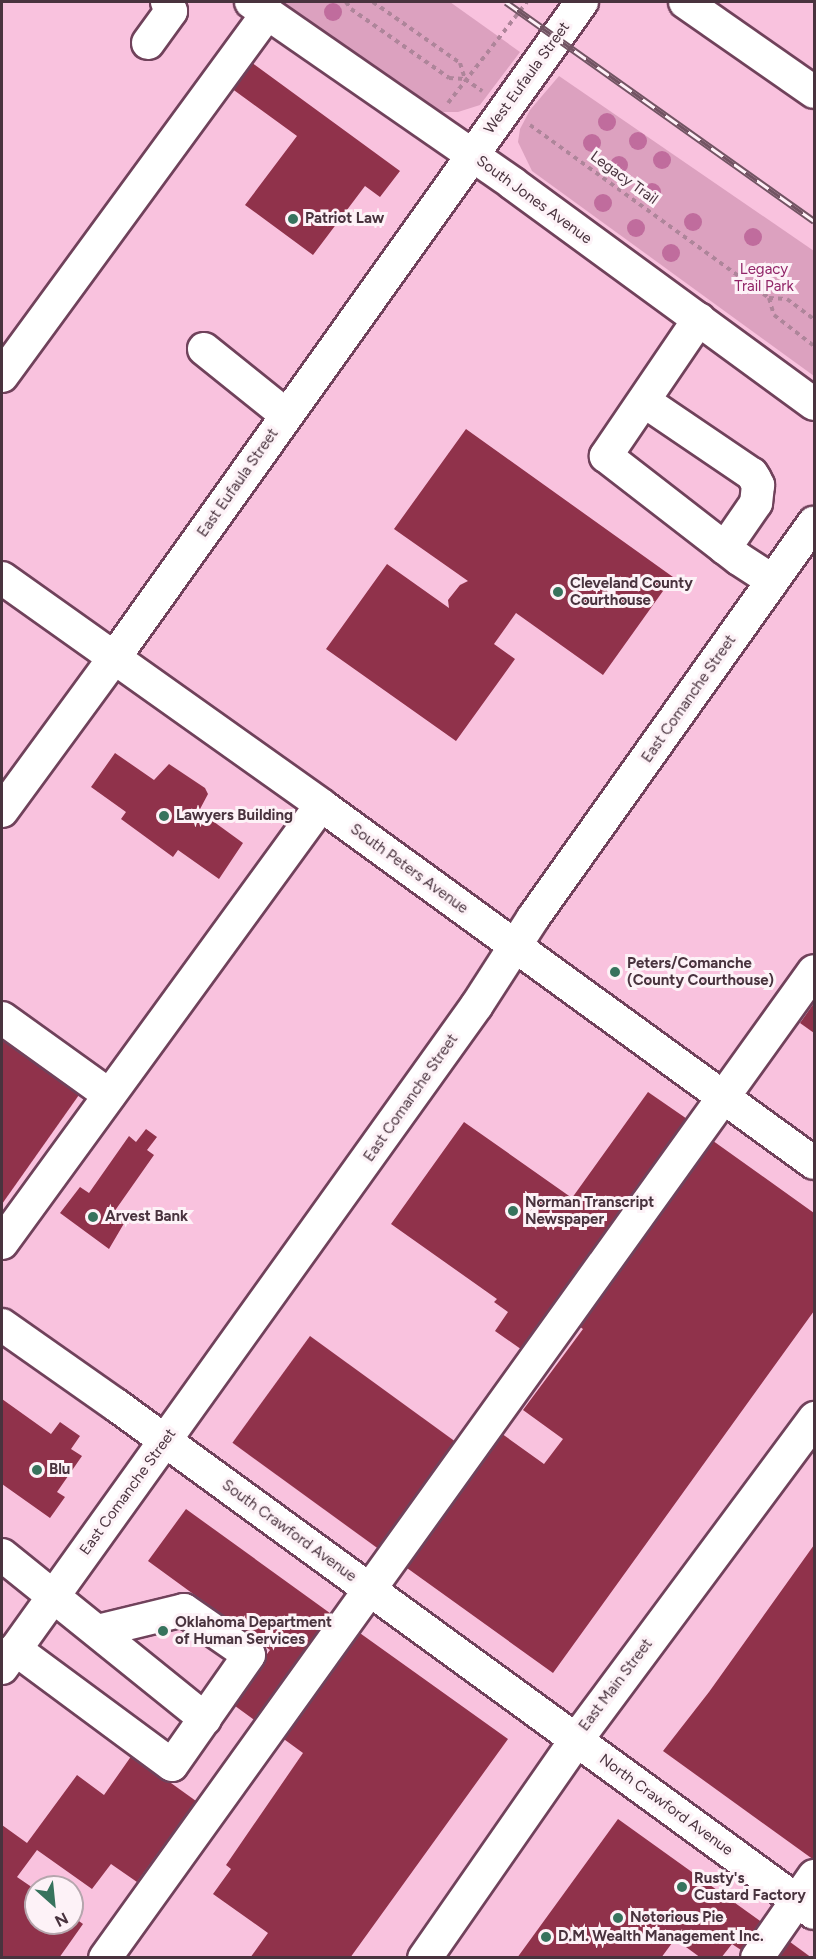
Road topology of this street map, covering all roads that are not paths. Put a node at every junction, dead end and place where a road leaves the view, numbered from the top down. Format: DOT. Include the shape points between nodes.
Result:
graph roads {
  1 [pos="159,2"];
  2 [pos="167,2"];
  3 [pos="582,2"];
  4 [pos="685,2"];
  5 [pos="259,7"];
  6 [pos="814,92"];
  7 [pos="472,155"];
  8 [pos="699,319"];
  9 [pos="204,349"];
  10 [pos="2,376"];
  11 [pos="811,393"];
  12 [pos="644,401"];
  13 [pos="286,415"];
  14 [pos="814,523"];
  15 [pos="725,548"];
  16 [pos="2,578"];
  17 [pos="774,581"];
  18 [pos="114,658"];
  19 [pos="321,805"];
  20 [pos="2,811"];
  21 [pos="516,946"];
  22 [pos="814,971"];
  23 [pos="2,1018"];
  24 [pos="109,1095"];
  25 [pos="724,1100"];
  26 [pos="814,1163"];
  27 [pos="2,1243"];
  28 [pos="2,1325"];
  29 [pos="814,1418"];
  30 [pos="165,1441"];
  31 [pos="2,1555"];
  32 [pos="370,1589"];
  33 [pos="54,1595"];
  34 [pos="97,1631"];
  35 [pos="8,1659"];
  36 [pos="205,1719"];
  37 [pos="576,1739"];
  38 [pos="814,1876"];
  39 [pos="806,1907"];
  40 [pos="105,1958"];
  41 [pos="424,1958"];
  42 [pos="758,1958"];
  1 -- 2 [label="street" via="152,6 141,37 171,11"];
  3 -- 7 [label="street, West Eufaula Street"];
  4 -- 6 [label="street"];
  5 -- 7 [label="street, South Jones Avenue"];
  5 -- 10 [label="street"];
  7 -- 8 [label="street, South Jones Avenue"];
  7 -- 13 [label="street, East Eufaula Street"];
  8 -- 11 [label="street, South Jones Avenue"];
  8 -- 12 [label="street"];
  9 -- 13 [label="street"];
  12 -- 15 [label="street" via="755,479 759,493 756,503"];
  12 -- 15 [label="street" via="606,456"];
  13 -- 18 [label="street, East Eufaula Street"];
  14 -- 17 [label="street, East Comanche Street"];
  15 -- 17 [label="street"];
  16 -- 18 [label="street, South Peters Avenue"];
  17 -- 21 [label="street, East Comanche Street"];
  18 -- 19 [label="street, South Peters Avenue"];
  18 -- 20 [label="street, East Eufaula Street"];
  19 -- 21 [label="street, South Peters Avenue"];
  19 -- 24 [label="street"];
  21 -- 25 [label="street, South Peters Avenue"];
  21 -- 30 [label="street, East Comanche Street"];
  22 -- 25 [label="street"];
  23 -- 24 [label="street"];
  24 -- 27 [label="street"];
  25 -- 26 [label="street, South Peters Avenue"];
  25 -- 32 [label="street"];
  28 -- 30 [label="street, South Crawford Avenue"];
  29 -- 37 [label="main road, East Main Street"];
  30 -- 32 [label="street, South Crawford Avenue"];
  30 -- 33 [label="street, East Comanche Street"];
  31 -- 33 [label="street"];
  32 -- 37 [label="street, South Crawford Avenue"];
  32 -- 40 [label="street"];
  33 -- 34 [label="street"];
  33 -- 35 [label="street, East Comanche Street"];
  34 -- 36 [label="street"];
  34 -- 36 [label="street" via="184,1610 249,1655"];
  35 -- 36 [label="street" via="172,1765"];
  37 -- 39 [label="street, North Crawford Avenue"];
  37 -- 41 [label="main road, East Main Street"];
  38 -- 39 [label="street"];
  39 -- 42 [label="street"];
}
